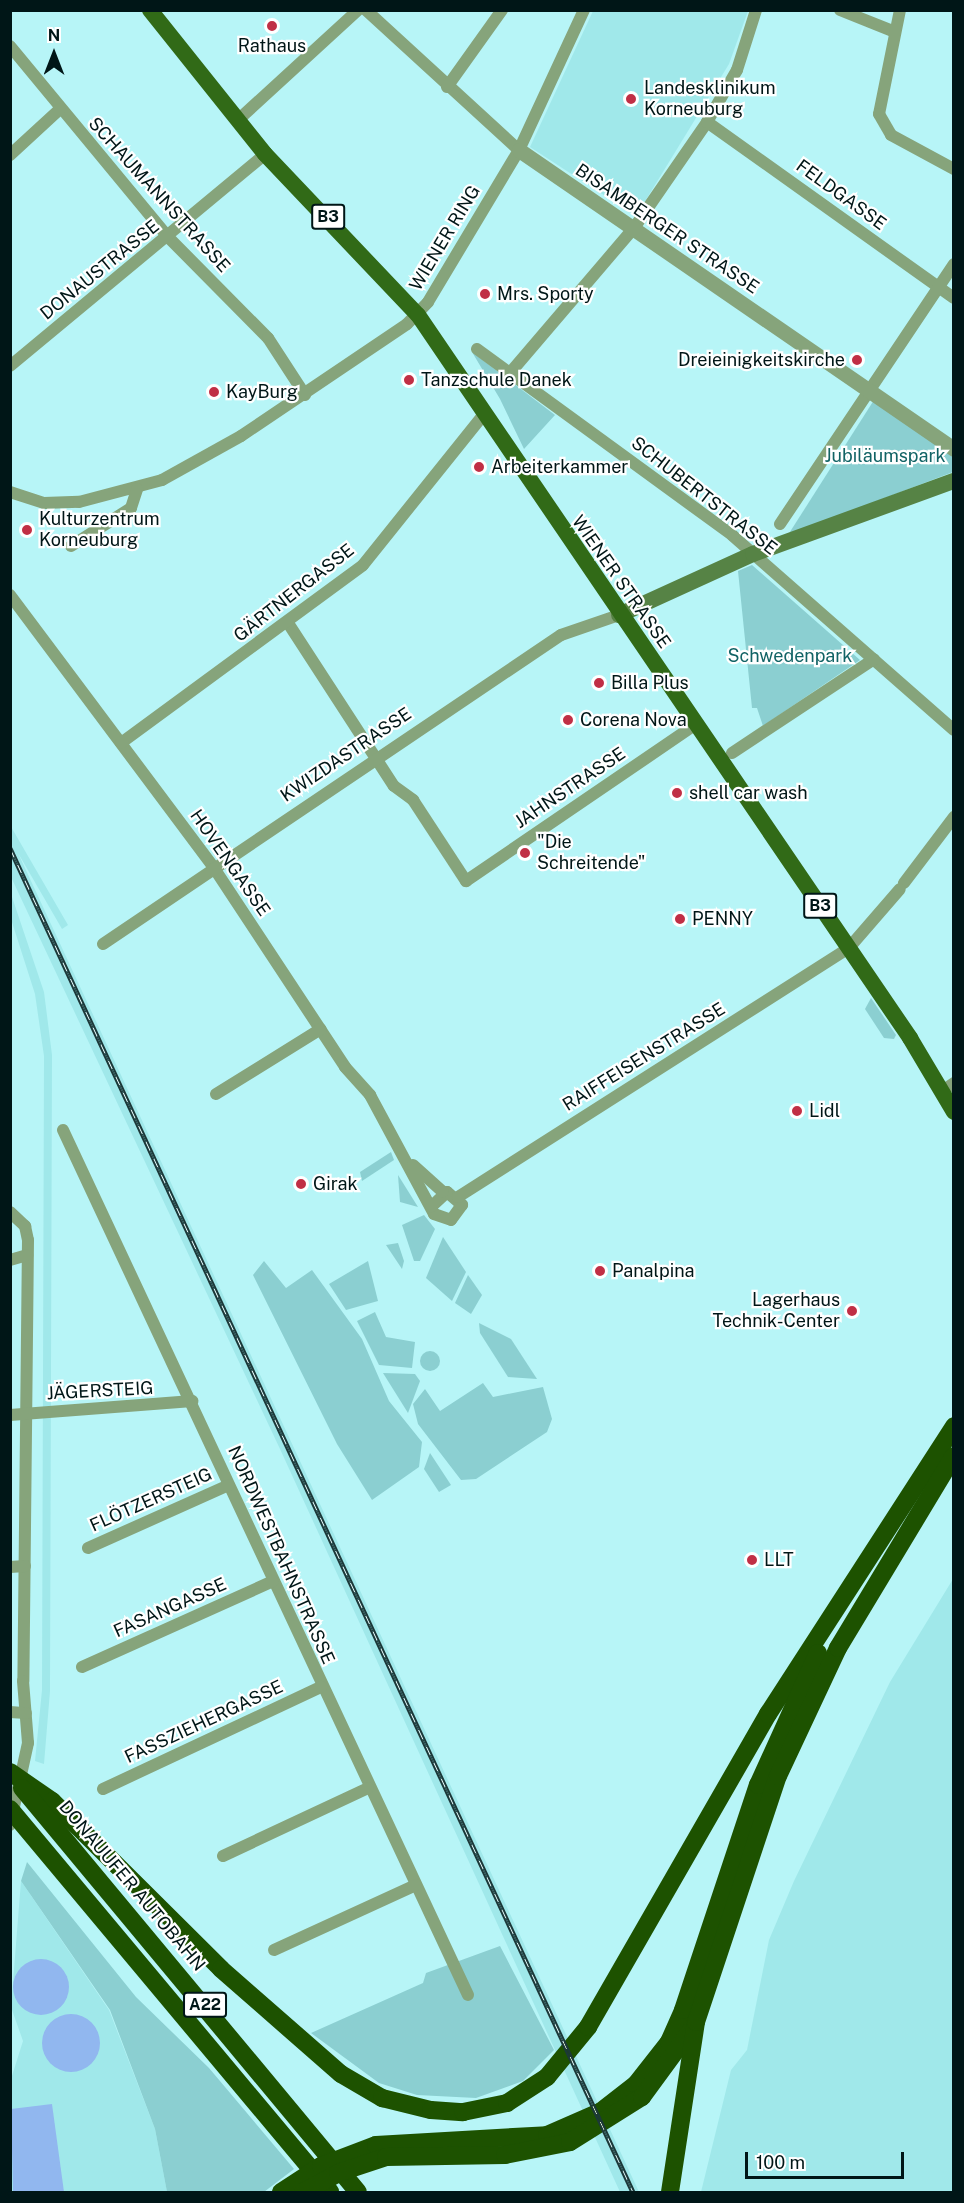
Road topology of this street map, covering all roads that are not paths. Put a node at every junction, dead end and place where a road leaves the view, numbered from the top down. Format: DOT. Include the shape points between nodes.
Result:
graph roads {
  1 [pos="150,10"];
  2 [pos="358,10"];
  3 [pos="366,10"];
  4 [pos="502,10"];
  5 [pos="584,10"];
  6 [pos="756,10"];
  7 [pos="840,10"];
  8 [pos="900,10"];
  9 [pos="379,15"];
  10 [pos="895,32"];
  11 [pos="10,46"];
  12 [pos="447,87"];
  13 [pos="60,110"];
  14 [pos="238,120"];
  15 [pos="707,122"];
  16 [pos="519,150"];
  17 [pos="265,154"];
  18 [pos="10,155"];
  19 [pos="954,169"];
  20 [pos="634,228"];
  21 [pos="169,238"];
  22 [pos="954,264"];
  23 [pos="940,289"];
  24 [pos="954,298"];
  25 [pos="418,315"];
  26 [pos="477,349"];
  27 [pos="10,366"];
  28 [pos="510,373"];
  29 [pos="871,392"];
  30 [pos="305,395"];
  31 [pos="484,414"];
  32 [pos="954,449"];
  33 [pos="954,481"];
  34 [pos="137,489"];
  35 [pos="10,492"];
  36 [pos="780,524"];
  37 [pos="71,546"];
  38 [pos="753,554"];
  39 [pos="10,594"];
  40 [pos="619,615"];
  41 [pos="288,622"];
  42 [pos="874,659"];
  43 [pos="694,725"];
  44 [pos="954,730"];
  45 [pos="121,743"];
  46 [pos="732,753"];
  47 [pos="375,756"];
  48 [pos="954,817"];
  49 [pos="213,868"];
  50 [pos="103,944"];
  51 [pos="848,949"];
  52 [pos="321,1029"];
  53 [pos="950,1090"];
  54 [pos="216,1095"];
  55 [pos="954,1112"];
  56 [pos="63,1130"];
  57 [pos="407,1159"];
  58 [pos="443,1192"];
  59 [pos="458,1197"];
  60 [pos="432,1206"];
  61 [pos="10,1212"];
  62 [pos="27,1255"];
  63 [pos="10,1260"];
  64 [pos="192,1401"];
  65 [pos="24,1414"];
  66 [pos="10,1415"];
  67 [pos="954,1426"];
  68 [pos="954,1456"];
  69 [pos="229,1485"];
  70 [pos="88,1548"];
  71 [pos="25,1566"];
  72 [pos="10,1567"];
  73 [pos="273,1581"];
  74 [pos="840,1605"];
  75 [pos="82,1667"];
  76 [pos="321,1687"];
  77 [pos="10,1712"];
  78 [pos="26,1713"];
  79 [pos="10,1773"];
  80 [pos="369,1788"];
  81 [pos="103,1789"];
  82 [pos="10,1809"];
  83 [pos="10,1825"];
  84 [pos="223,1856"];
  85 [pos="416,1885"];
  86 [pos="274,1950"];
  87 [pos="710,1951"];
  88 [pos="468,1995"];
  89 [pos="690,2016"];
  90 [pos="381,2151"];
  91 [pos="281,2193"];
  92 [pos="303,2193"];
  93 [pos="330,2193"];
  94 [pos="358,2193"];
  95 [pos="670,2193"];
  1 -- 14 [label="main road, B3"];
  2 -- 14 [label="street"];
  3 -- 9 [label="street, BISAMBERGER STRASSE"];
  4 -- 12 [label="street"];
  5 -- 16 [label="street, WIENER RING"];
  6 -- 15 [label="street" via="737,70"];
  7 -- 10 [label="street"];
  8 -- 10 [label="street"];
  9 -- 12 [label="street, BISAMBERGER STRASSE"];
  10 -- 19 [label="street" via="879,114 883,125 891,135"];
  11 -- 13 [label="street, SCHAUMANNSTRASSE"];
  12 -- 16 [label="street, BISAMBERGER STRASSE"];
  13 -- 18 [label="street"];
  13 -- 21 [label="street, SCHAUMANNSTRASSE"];
  14 -- 17 [label="main road, WIENER STRASSE / B3"];
  15 -- 20 [label="street"];
  15 -- 23 [label="street, FELDGASSE"];
  16 -- 20 [label="street, BISAMBERGER STRASSE"];
  16 -- 25 [label="street, WIENER RING"];
  17 -- 21 [label="street, DONAUSTRASSE"];
  17 -- 25 [label="main road, WIENER STRASSE / B3"];
  20 -- 28 [label="street"];
  20 -- 29 [label="street, BISAMBERGER STRASSE"];
  21 -- 27 [label="street, DONAUSTRASSE"];
  21 -- 30 [label="street, SCHAUMANNSTRASSE" via="267,338"];
  22 -- 23 [label="street"];
  23 -- 24 [label="street, FELDGASSE"];
  23 -- 29 [label="street"];
  25 -- 30 [label="street, WIENER RING"];
  25 -- 31 [label="main road, WIENER STRASSE / B3"];
  26 -- 28 [label="street, SCHUBERTSTRASSE"];
  28 -- 38 [label="street, SCHUBERTSTRASSE"];
  29 -- 32 [label="street, BISAMBERGER STRASSE"];
  29 -- 36 [label="street"];
  30 -- 34 [label="street, WIENER RING" via="186,469"];
  31 -- 40 [label="main road, WIENER STRASSE / B3"];
  31 -- 41 [label="street, GÄRTNERGASSE" via="363,565"];
  33 -- 38 [label="main road"];
  34 -- 35 [label="street, WIENER RING" via="57,504"];
  34 -- 37 [label="street" via="131,508"];
  38 -- 40 [label="main road"];
  38 -- 42 [label="street, SCHUBERTSTRASSE"];
  39 -- 45 [label="street, HOVENGASSE"];
  40 -- 43 [label="main road, WIENER STRASSE / B3"];
  40 -- 47 [label="street, KWIZDASTRASSE" via="561,635"];
  41 -- 45 [label="street, GÄRTNERGASSE"];
  41 -- 47 [label="street"];
  42 -- 44 [label="street, SCHUBERTSTRASSE"];
  42 -- 46 [label="street"];
  43 -- 47 [label="street, JAHNSTRASSE" via="466,881 413,800 394,786"];
  43 -- 51 [label="main road, WIENER STRASSE / B3"];
  45 -- 49 [label="street, HOVENGASSE"];
  47 -- 49 [label="street, KWIZDASTRASSE"];
  48 -- 51 [label="street, RAIFFEISENSTRASSE"];
  49 -- 50 [label="street, KWIZDASTRASSE"];
  49 -- 52 [label="street, HOVENGASSE"];
  51 -- 53 [label="main road, WIENER STRASSE / B3"];
  51 -- 59 [label="street, RAIFFEISENSTRASSE"];
  52 -- 54 [label="street"];
  52 -- 57 [label="street, HOVENGASSE" via="370,1095"];
  53 -- 55 [label="main road, WIENER STRASSE / B3"];
  56 -- 64 [label="street, NORDWESTBAHNSTRASSE"];
  57 -- 58 [label="street, HOVENGASSE"];
  57 -- 60 [label="street, HOVENGASSE"];
  58 -- 59 [label="street"];
  58 -- 60 [label="street"];
  59 -- 60 [label="street, HOVENGASSE" via="461,1211 451,1220 437,1217"];
  61 -- 62 [label="street" via="25,1227"];
  62 -- 63 [label="street"];
  62 -- 65 [label="street"];
  64 -- 65 [label="street, JÄGERSTEIG"];
  64 -- 69 [label="street, NORDWESTBAHNSTRASSE"];
  65 -- 66 [label="street, JÄGERSTEIG"];
  65 -- 71 [label="street"];
  67 -- 74 [label="highway"];
  68 -- 87 [label="highway" via="880,1572 816,1691"];
  69 -- 70 [label="street, FLÖTZERSTEIG"];
  69 -- 73 [label="street, NORDWESTBAHNSTRASSE"];
  71 -- 72 [label="street"];
  71 -- 78 [label="street"];
  73 -- 75 [label="street, FASANGASSE"];
  73 -- 76 [label="street, NORDWESTBAHNSTRASSE"];
  74 -- 79 [label="highway" via="661,1896 593,2018 559,2066 536,2086 492,2107 448,2112 396,2103 354,2083 274,2019 52,1801"];
  74 -- 87 [label="highway" via="779,1731"];
  76 -- 80 [label="street, NORDWESTBAHNSTRASSE"];
  76 -- 81 [label="street, FASSZIEHERGASSE"];
  77 -- 78 [label="street"];
  78 -- 83 [label="street" via="26,1760"];
  79 -- 94 [label="highway, DONAUUFER AUTOBAHN / A22"];
  80 -- 84 [label="street"];
  80 -- 85 [label="street, NORDWESTBAHNSTRASSE"];
  82 -- 93 [label="highway, A22"];
  85 -- 86 [label="street"];
  85 -- 88 [label="street, NORDWESTBAHNSTRASSE"];
  87 -- 89 [label="highway"];
  89 -- 90 [label="highway" via="663,2075 625,2103 567,2136 515,2154"];
  89 -- 95 [label="highway"];
  90 -- 91 [label="highway" via="321,2166"];
  90 -- 92 [label="highway"];
}
